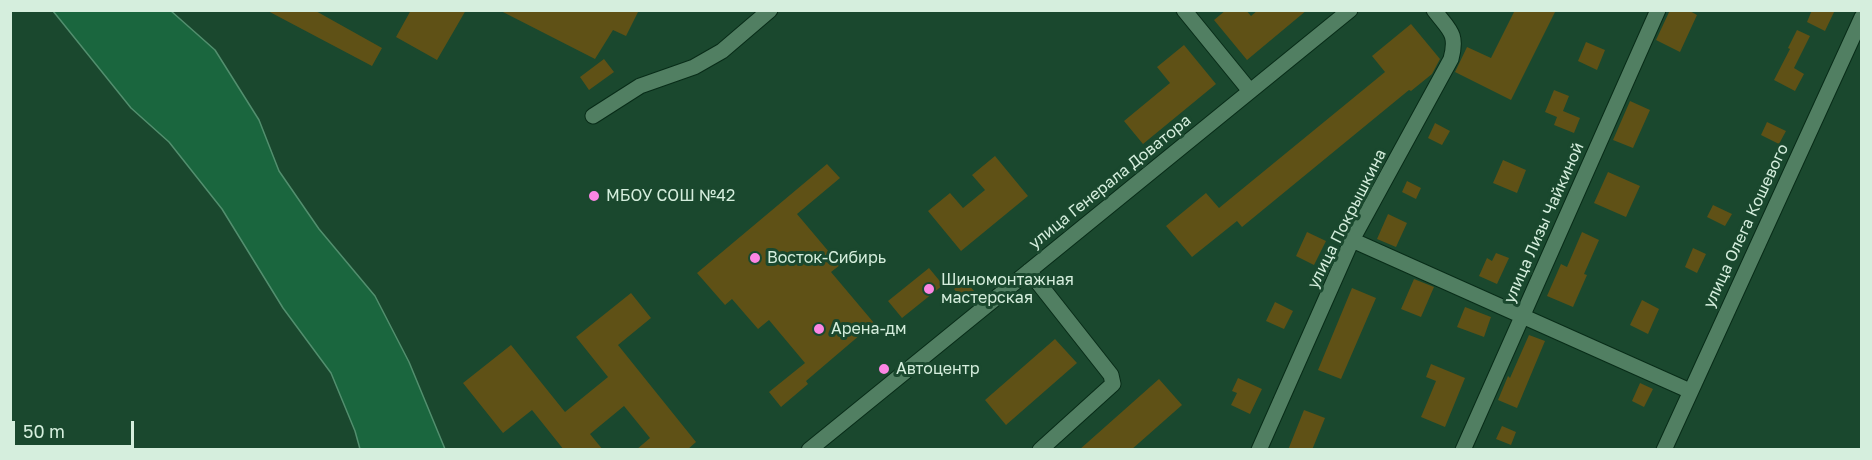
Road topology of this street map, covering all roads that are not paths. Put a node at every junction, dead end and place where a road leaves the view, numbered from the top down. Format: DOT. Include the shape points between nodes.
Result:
graph roads {
  1 [pos="770,10"];
  2 [pos="1184,10"];
  3 [pos="1350,10"];
  4 [pos="1434,10"];
  5 [pos="1658,10"];
  6 [pos="1862,17"];
  7 [pos="1250,91"];
  8 [pos="593,116"];
  9 [pos="1352,240"];
  10 [pos="1029,271"];
  11 [pos="1522,317"];
  12 [pos="1690,391"];
  13 [pos="809,450"];
  14 [pos="1040,450"];
  15 [pos="1259,450"];
  16 [pos="1463,450"];
  17 [pos="1664,450"];
  1 -- 8 [label="street" via="722,51 694,67 640,86"];
  2 -- 7 [label="street"];
  3 -- 7 [label="street, улица Генерала Доватора"];
  4 -- 9 [label="street, улица Покрышкина" via="1452,34 1451,59"];
  5 -- 11 [label="street, улица Лизы Чайкиной"];
  6 -- 12 [label="street, улица Олега Кошевого"];
  7 -- 10 [label="street, улица Генерала Доватора"];
  9 -- 11 [label="street"];
  9 -- 15 [label="street, улица Покрышкина"];
  10 -- 13 [label="street, улица Генерала Доватора"];
  10 -- 14 [label="street" via="1111,375 1113,384"];
  11 -- 12 [label="street"];
  11 -- 16 [label="street, улица Лизы Чайкиной"];
  12 -- 17 [label="street, улица Олега Кошевого"];
}
